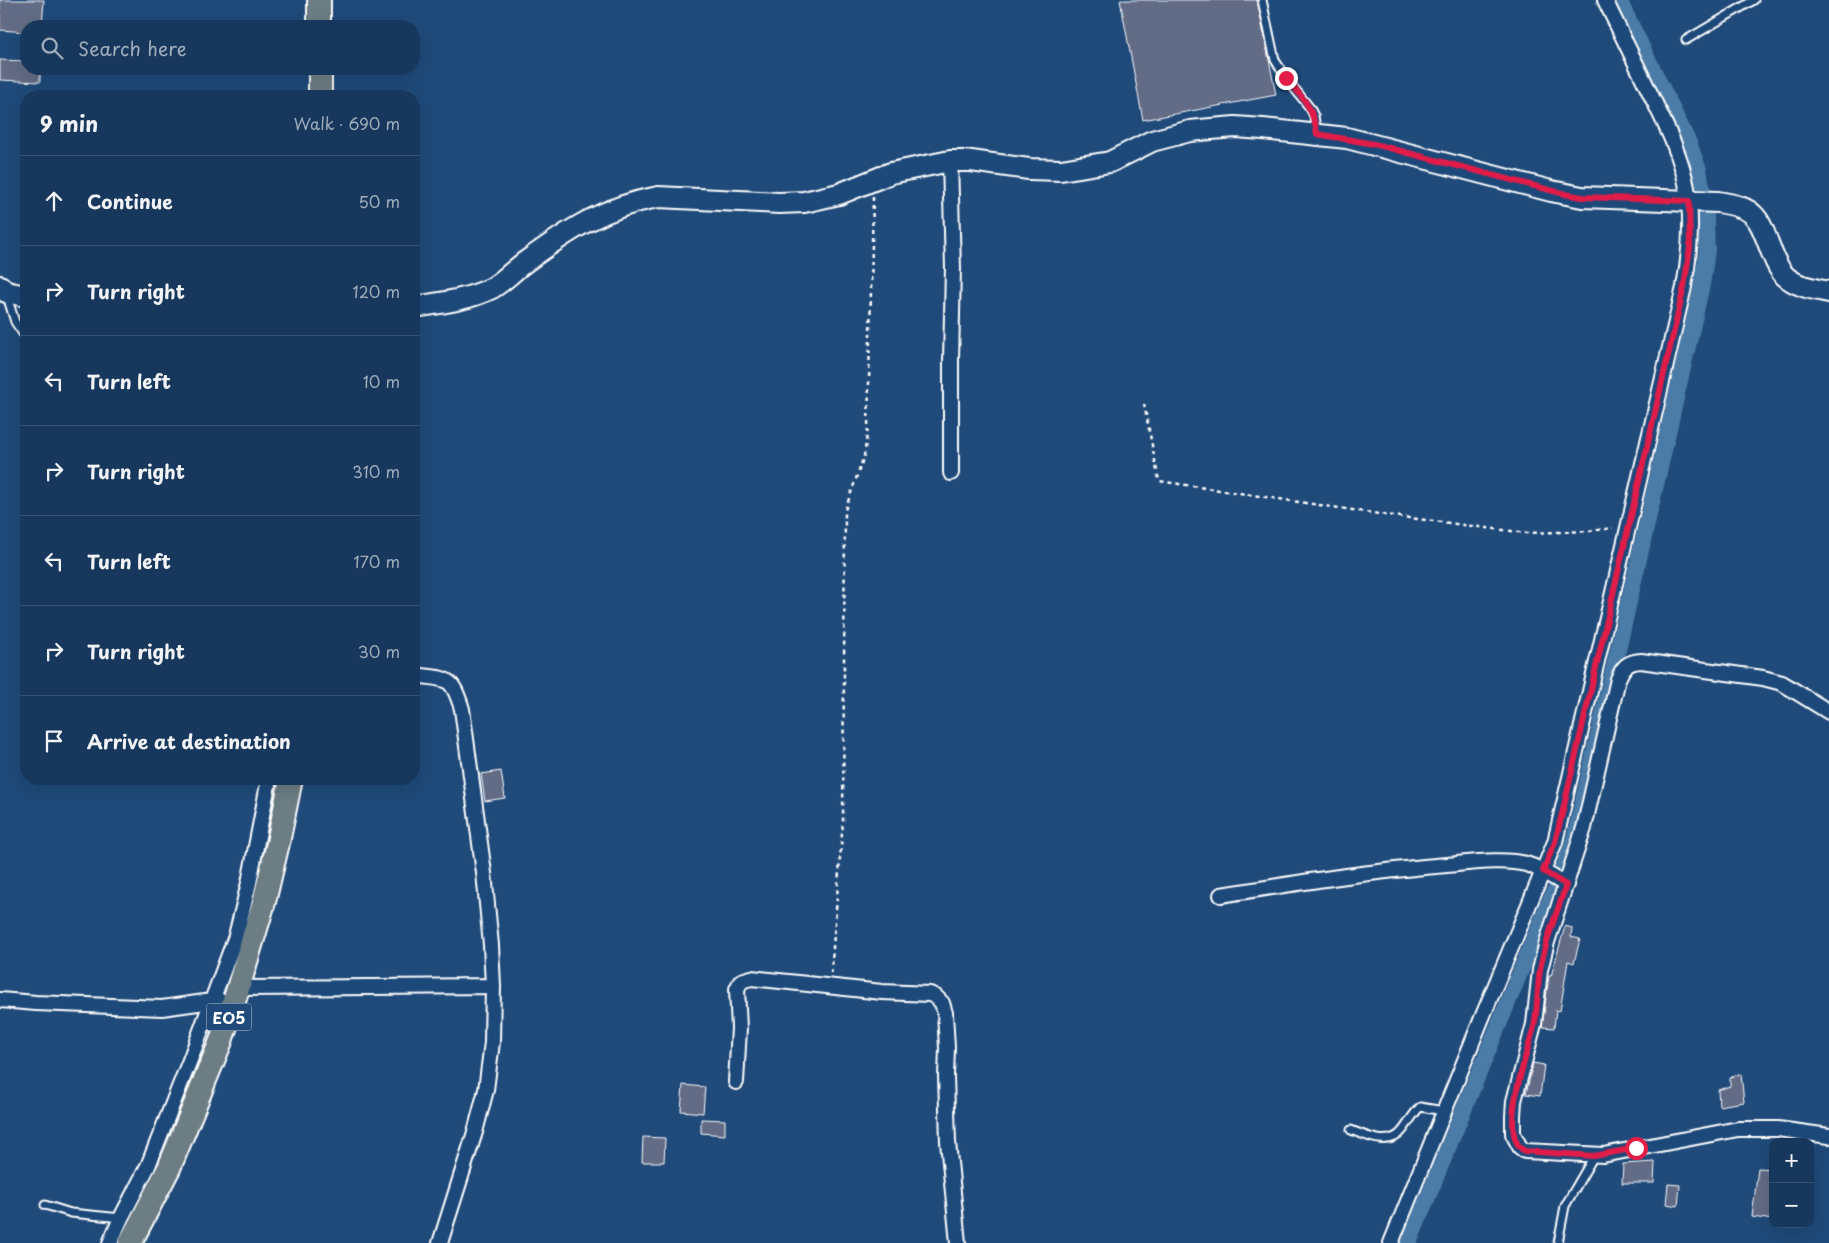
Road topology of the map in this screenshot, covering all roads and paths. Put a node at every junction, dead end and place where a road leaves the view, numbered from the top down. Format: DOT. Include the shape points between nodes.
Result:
graph roads {
  1 [pos="319,0"];
  2 [pos="1262,0"];
  3 [pos="1605,0"];
  4 [pos="1754,0"];
  5 [pos="319,20"];
  6 [pos="1686,40"];
  7 [pos="320,75"];
  8 [pos="320,90"];
  9 [pos="1317,134"];
  10 [pos="950,161"];
  11 [pos="870,181"];
  12 [pos="1689,201"];
  13 [pos="3,289"];
  14 [pos="1829,292"];
  15 [pos="20,294"];
  16 [pos="420,306"];
  17 [pos="20,329"];
  18 [pos="1144,404"];
  19 [pos="951,473"];
  20 [pos="1629,526"];
  21 [pos="420,676"];
  22 [pos="1829,712"];
  23 [pos="268,785"];
  24 [pos="290,785"];
  25 [pos="1543,871"];
  26 [pos="1566,885"];
  27 [pos="1221,895"];
  28 [pos="493,986"];
  29 [pos="830,987"];
  30 [pos="237,992"];
  31 [pos="0,1000"];
  32 [pos="211,1002"];
  33 [pos="736,1082"];
  34 [pos="1444,1111"];
  35 [pos="1351,1130"];
  36 [pos="1829,1136"];
  37 [pos="1594,1156"];
  38 [pos="45,1205"];
  39 [pos="121,1218"];
  40 [pos="110,1243"];
  41 [pos="130,1243"];
  42 [pos="440,1243"];
  43 [pos="958,1243"];
  44 [pos="1391,1243"];
  45 [pos="1558,1243"];
  1 -- 5 [label="main road"];
  2 -- 9 [label="lane" via="1275,60 1310,108"];
  3 -- 12 [label="street" via="1674,141"];
  4 -- 6 [label="lane"];
  7 -- 8 [label="main road"];
  9 -- 10 [label="street" via="1235,127 1197,130 1152,142 1110,162 1060,170 971,160"];
  9 -- 12 [label="street" via="1374,144 1565,194"];
  10 -- 11 [label="street" via="890,173"];
  10 -- 19 [label="street" via="953,268"];
  11 -- 16 [label="street" via="839,194 804,202 658,197 627,203 558,238 492,288 470,297"];
  11 -- 29 [label="path" via="874,204 868,428 864,456 845,510 843,821"];
  12 -- 14 [label="street" via="1718,202 1749,210 1758,220 1777,266 1786,277 1803,286"];
  12 -- 20 [label="street" via="1690,248 1684,287"];
  13 -- 15 [label="street"];
  13 -- 17 [label="lane"];
  18 -- 20 [label="path" via="1159,481 1526,533"];
  20 -- 25 [label="street" via="1564,806 1555,842"];
  21 -- 28 [label="street" via="451,682 462,709 484,873"];
  22 -- 26 [label="street" via="1774,680 1641,660 1628,663 1618,679 1584,828"];
  23 -- 32 [label="street" via="236,936"];
  24 -- 30 [label="main road, ΕΟ5" via="264,902"];
  25 -- 26 [label="street"];
  25 -- 27 [label="street" via="1512,862 1469,863 1386,870"];
  25 -- 34 [label="street"];
  26 -- 37 [label="street" via="1546,942 1534,1024 1514,1102 1512,1127 1522,1150"];
  28 -- 30 [label="street"];
  28 -- 42 [label="street" via="492,1042 486,1090"];
  29 -- 33 [label="street" via="751,978 741,981 737,989"];
  29 -- 43 [label="street" via="930,994 942,1002 947,1036 948,1142"];
  30 -- 32 [label="street"];
  30 -- 41 [label="main road, ΕΟ5" via="221,1041 169,1168"];
  31 -- 32 [label="street" via="162,1008"];
  32 -- 39 [label="street" via="148,1166"];
  34 -- 35 [label="lane" via="1420,1107 1402,1132 1392,1139 1374,1138"];
  34 -- 44 [label="street"];
  36 -- 37 [label="street" via="1778,1129 1738,1129"];
  37 -- 45 [label="lane" via="1565,1206"];
  38 -- 39 [label="lane" via="71,1213"];
  39 -- 40 [label="street"];
}
